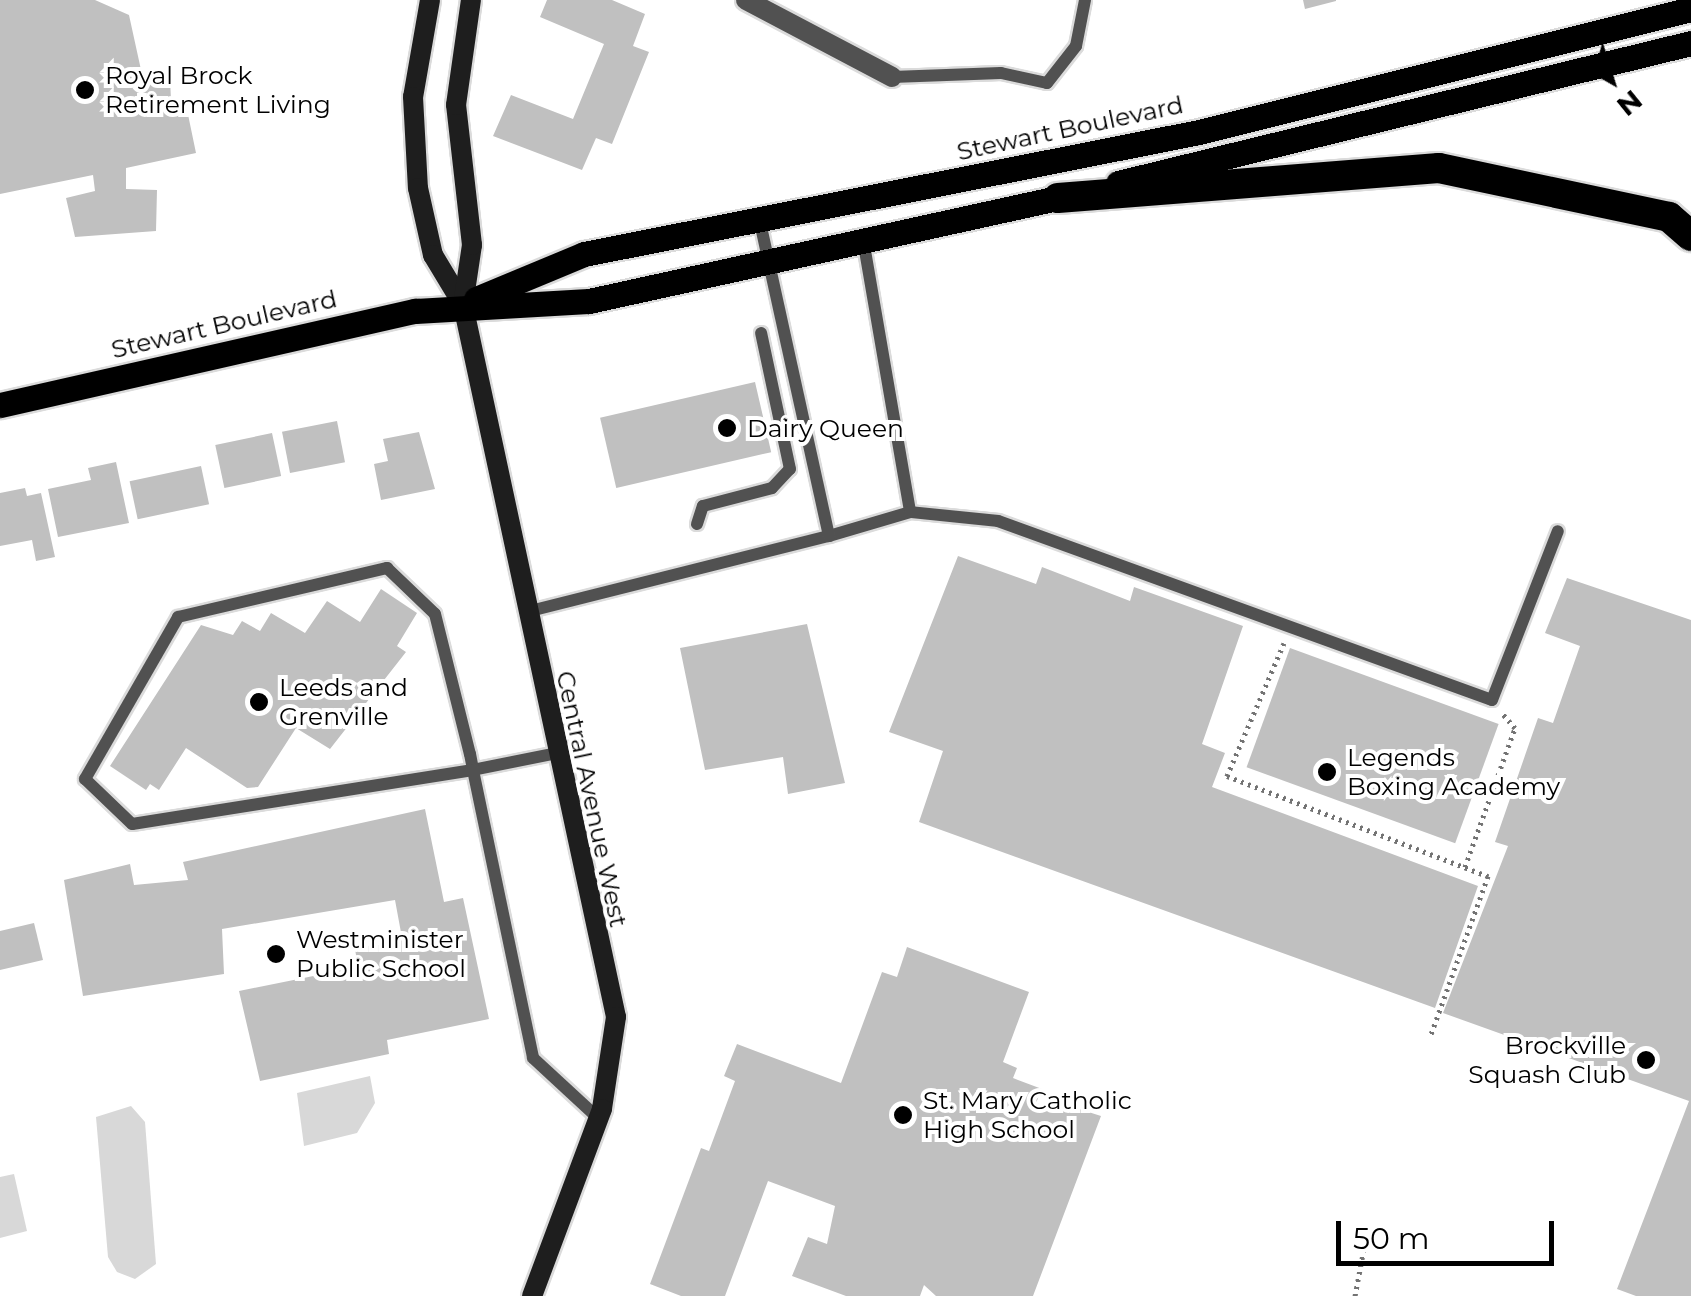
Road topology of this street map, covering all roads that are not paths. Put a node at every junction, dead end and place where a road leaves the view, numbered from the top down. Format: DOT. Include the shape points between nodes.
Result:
graph roads {
  1 [pos="430,0"];
  2 [pos="471,0"];
  3 [pos="746,0"];
  4 [pos="1085,0"];
  5 [pos="1691,9"];
  6 [pos="1691,42"];
  7 [pos="892,77"];
  8 [pos="1058,198"];
  9 [pos="760,222"];
  10 [pos="1691,236"];
  11 [pos="863,239"];
  12 [pos="772,258"];
  13 [pos="462,305"];
  14 [pos="761,333"];
  15 [pos="0,406"];
  16 [pos="910,512"];
  17 [pos="697,524"];
  18 [pos="1558,530"];
  19 [pos="830,536"];
  20 [pos="526,612"];
  21 [pos="556,753"];
  22 [pos="474,770"];
  23 [pos="598,1118"];
  24 [pos="532,1296"];
  1 -- 13 [label="street, Central Avenue West" via="412,141 433,255"];
  2 -- 13 [label="street, Central Avenue West" via="456,104 472,246"];
  3 -- 7 [label="street"];
  4 -- 7 [label="lane" via="1076,46 1047,83 1001,73"];
  5 -- 9 [label="main road, Stewart Boulevard" via="1199,132"];
  6 -- 8 [label="main road, Stewart Boulevard"];
  8 -- 10 [label="highway" via="1438,168 1669,217"];
  8 -- 11 [label="main road, Stewart Boulevard"];
  9 -- 12 [label="lane"];
  9 -- 13 [label="main road, Stewart Boulevard" via="584,254"];
  11 -- 12 [label="main road, Stewart Boulevard"];
  11 -- 16 [label="lane"];
  12 -- 13 [label="main road, Stewart Boulevard" via="589,301"];
  12 -- 19 [label="lane"];
  13 -- 15 [label="main road, Stewart Boulevard"];
  13 -- 20 [label="street, Central Avenue West"];
  14 -- 17 [label="lane" via="790,468 772,488 703,506"];
  16 -- 18 [label="lane" via="998,521 1492,700"];
  16 -- 19 [label="lane"];
  19 -- 20 [label="lane"];
  20 -- 21 [label="street, Central Avenue West"];
  21 -- 22 [label="lane"];
  21 -- 23 [label="street, Central Avenue West" via="616,1018"];
  22 -- 22 [label="lane" via="435,614 387,568 178,617 85,779 132,824"];
  22 -- 23 [label="lane" via="533,1058"];
  23 -- 24 [label="street, Central Avenue West"];
}
